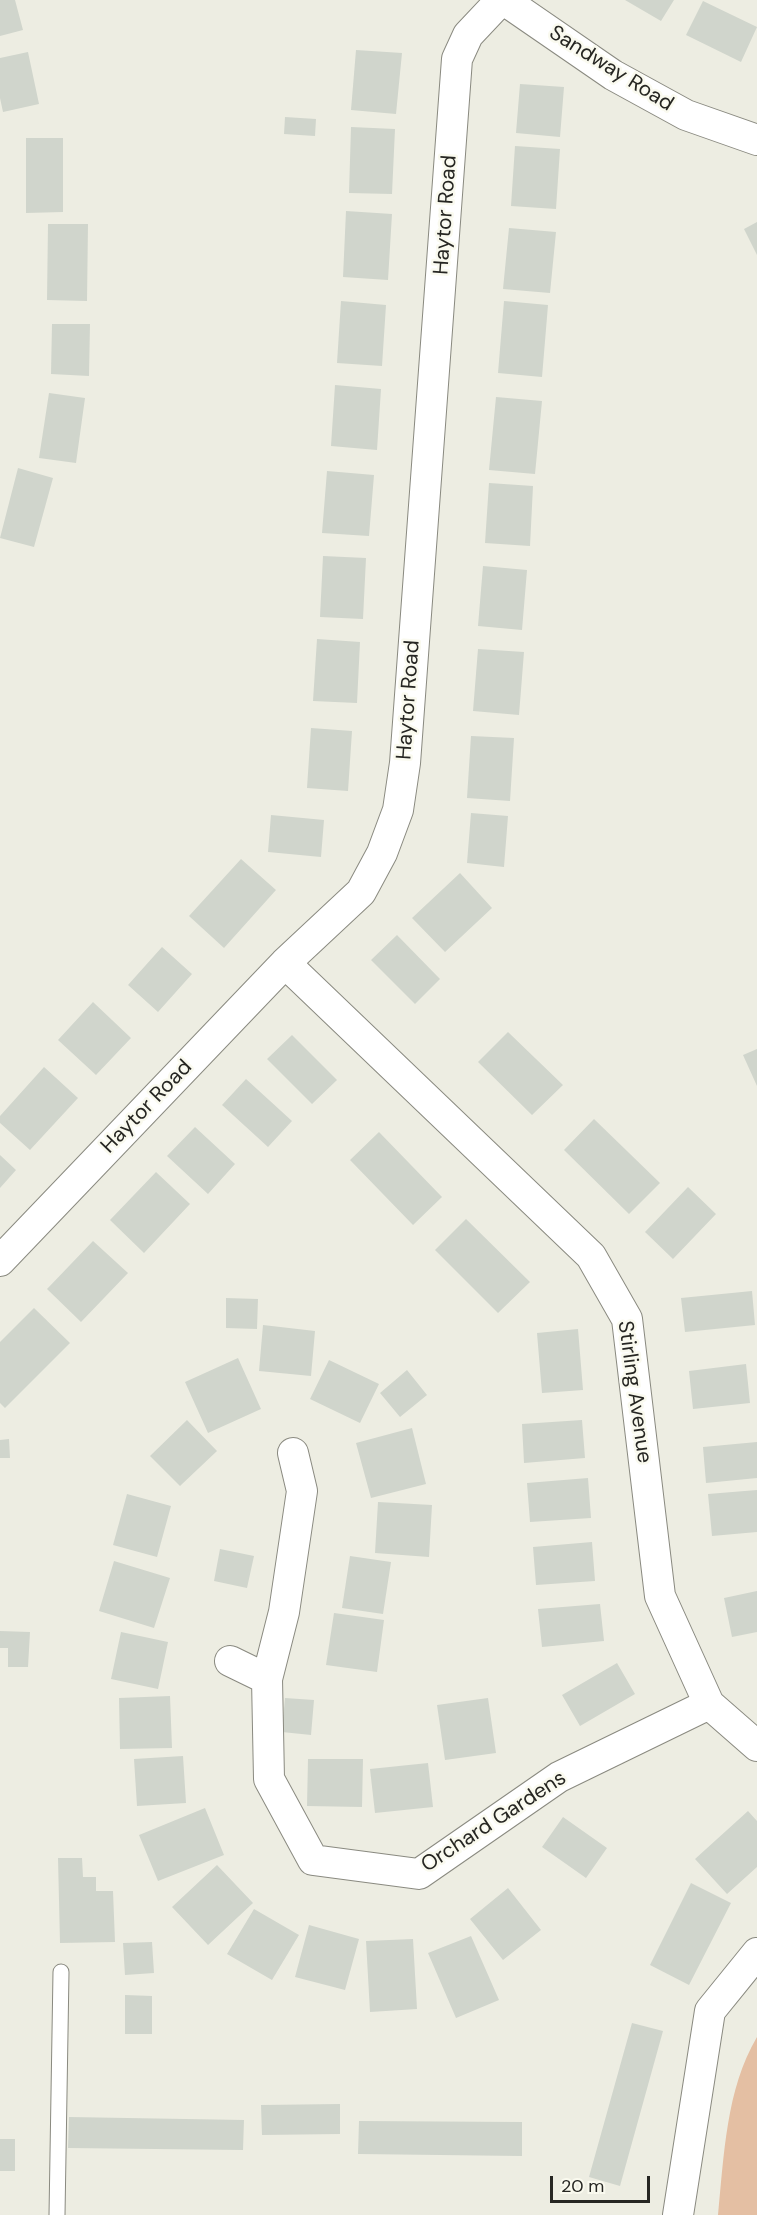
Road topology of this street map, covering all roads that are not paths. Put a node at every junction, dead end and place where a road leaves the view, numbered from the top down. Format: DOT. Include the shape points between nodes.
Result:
graph roads {
  1 [pos="503,0"];
  2 [pos="757,140"];
  3 [pos="285,963"];
  4 [pos="0,1261"];
  5 [pos="293,1453"];
  6 [pos="230,1661"];
  7 [pos="267,1679"];
  8 [pos="709,1704"];
  9 [pos="757,1746"];
  10 [pos="757,1953"];
  11 [pos="61,1972"];
  12 [pos="57,2215"];
  13 [pos="678,2215"];
  1 -- 2 [label="street, Sandway Road" via="613,75 686,115"];
  1 -- 3 [label="street, Haytor Road" via="468,35 457,59 405,763 398,810 382,854 361,892"];
  3 -- 4 [label="street, Haytor Road"];
  3 -- 8 [label="street, Stirling Avenue" via="591,1256 617,1301 627,1319 660,1596"];
  5 -- 7 [label="street, Orchard Gardens" via="284,1611"];
  6 -- 7 [label="street"];
  7 -- 8 [label="street, Orchard Gardens" via="269,1779 313,1860 419,1874 559,1777"];
  8 -- 9 [label="street, Stirling Avenue"];
  10 -- 13 [label="street" via="710,2011"];
  11 -- 12 [label="lane"];
}
